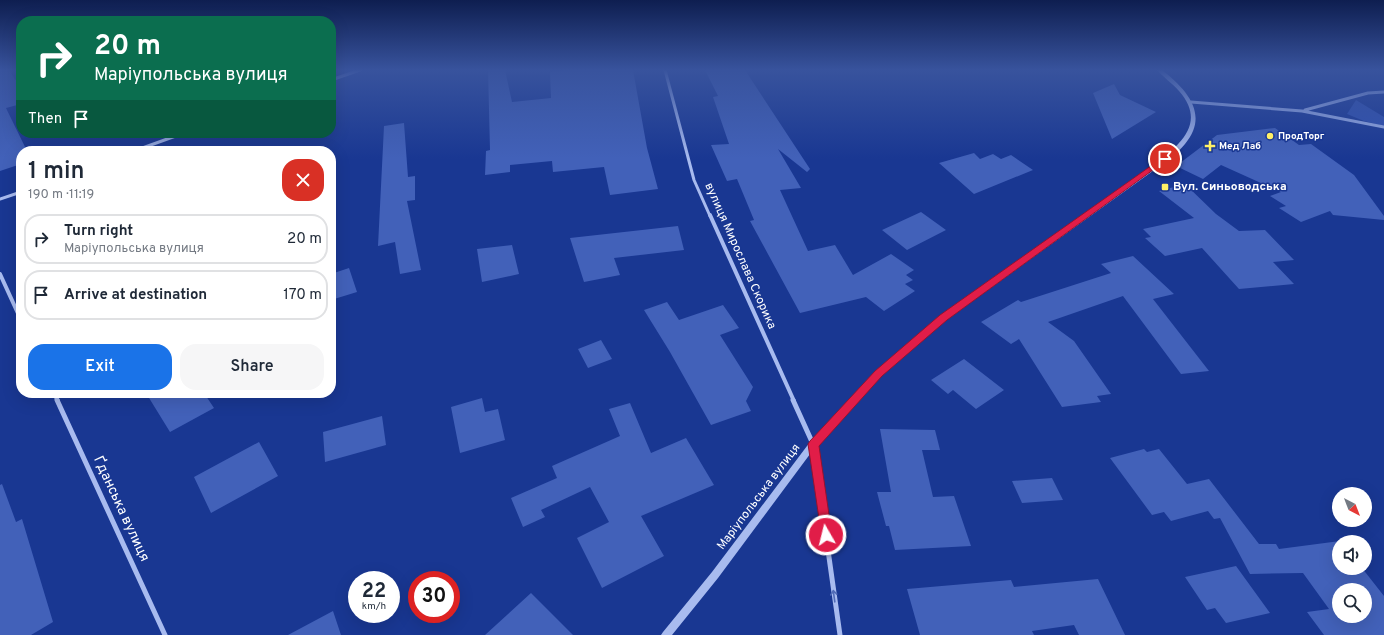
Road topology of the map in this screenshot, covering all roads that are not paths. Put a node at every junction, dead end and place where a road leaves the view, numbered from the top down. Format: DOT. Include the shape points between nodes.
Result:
graph roads {
  1 [pos="673,100"];
  2 [pos="1189,100"];
  3 [pos="1341,100"];
  4 [pos="1191,102"];
  5 [pos="1302,111"];
  6 [pos="1384,127"];
  7 [pos="170,138"];
  8 [pos="148,146"];
  9 [pos="16,194"];
  10 [pos="0,199"];
  11 [pos="0,274"];
  12 [pos="16,309"];
  13 [pos="56,398"];
  14 [pos="813,444"];
  15 [pos="165,635"];
  16 [pos="666,635"];
  17 [pos="840,635"];
  1 -- 14 [label="street, вулиця Мирослава Скорика" via="694,180"];
  2 -- 4 [label="street"];
  3 -- 5 [label="street" via="1323,107"];
  4 -- 5 [label="street"];
  4 -- 14 [label="street, Маріупольська вулиця" via="1194,123 1188,138 1175,152 944,318 879,373"];
  5 -- 6 [label="street"];
  7 -- 8 [label="street"];
  9 -- 10 [label="street"];
  11 -- 12 [label="street"];
  13 -- 15 [label="street, Ґданська вулиця"];
  14 -- 16 [label="street, Маріупольська вулиця" via="715,576"];
  17 -- 14 [label="street, вулиця Мирослава Скорика, one-way"];
}
